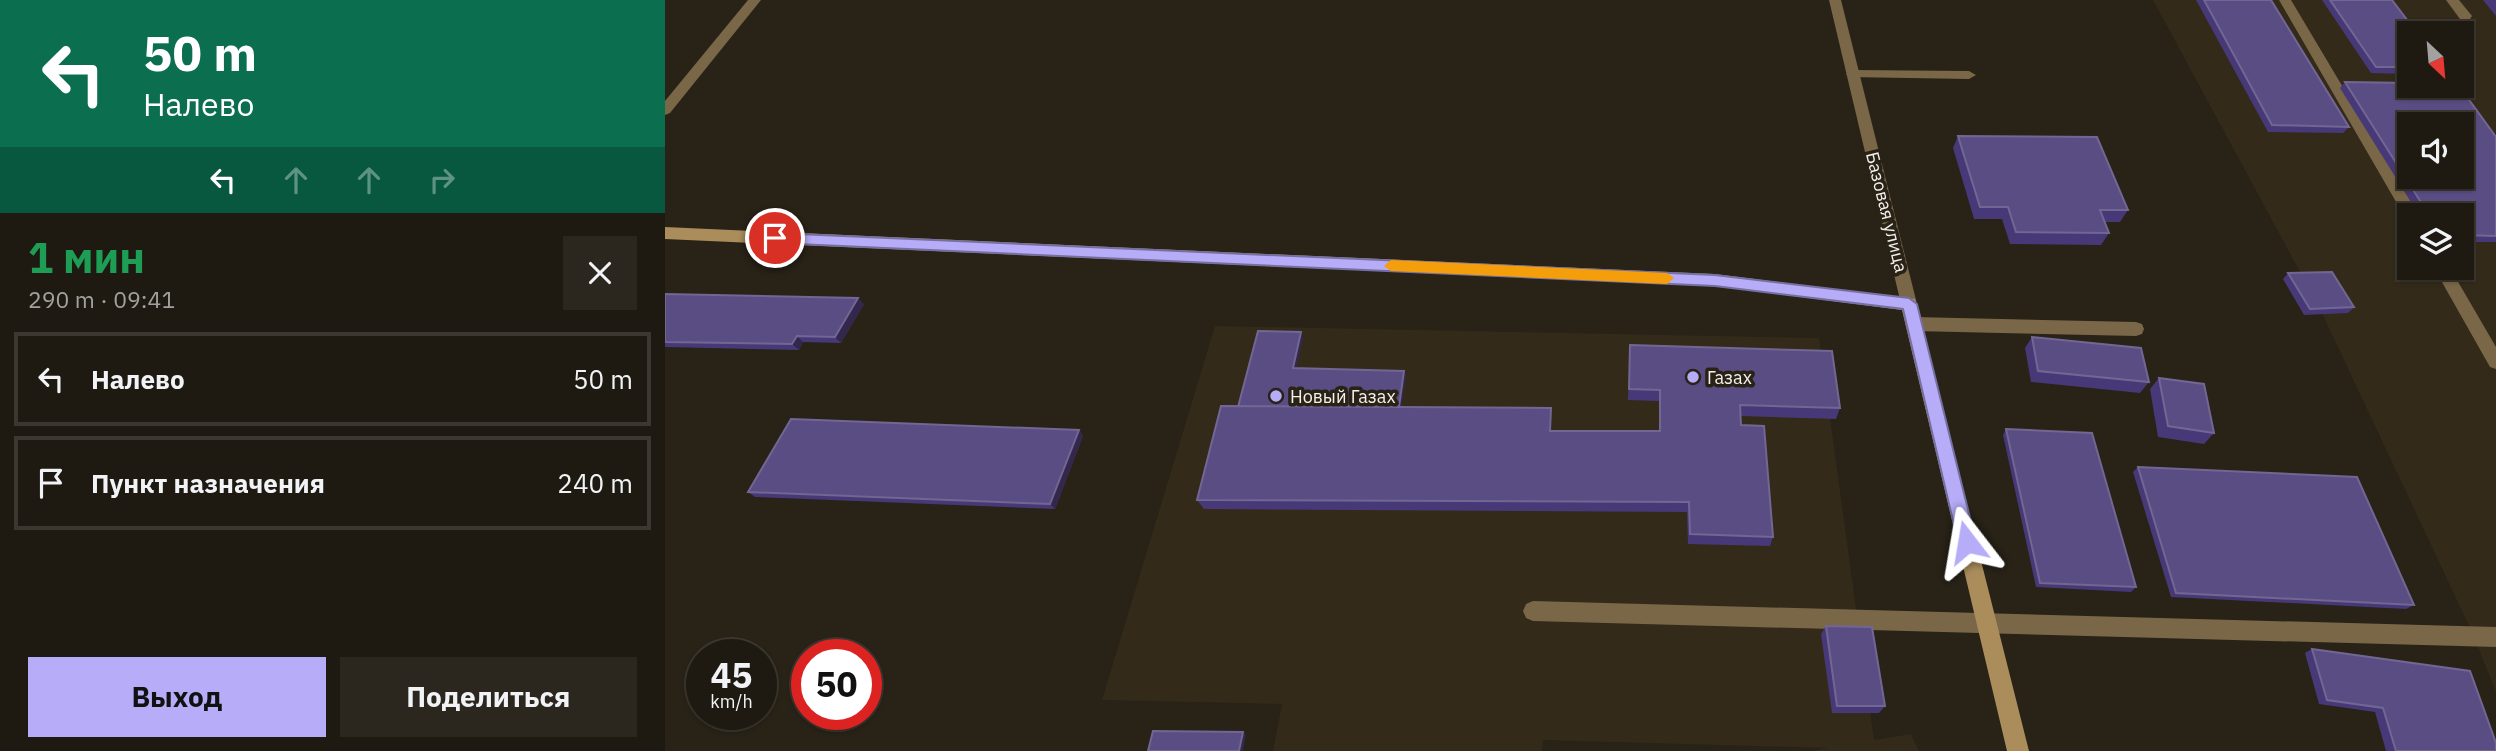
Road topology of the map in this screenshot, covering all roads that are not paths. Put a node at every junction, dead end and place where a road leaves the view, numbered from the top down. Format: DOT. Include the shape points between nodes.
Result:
graph roads {
  1 [pos="755,0"];
  2 [pos="1835,0"];
  3 [pos="2285,0"];
  4 [pos="2452,0"];
  5 [pos="2465,16"];
  6 [pos="1853,74"];
  7 [pos="1969,75"];
  8 [pos="665,110"];
  9 [pos="2404,203"];
  10 [pos="665,233"];
  11 [pos="2449,280"];
  12 [pos="1909,304"];
  13 [pos="1914,324"];
  14 [pos="2136,329"];
  15 [pos="2496,362"];
  16 [pos="1533,611"];
  17 [pos="1987,624"];
  18 [pos="2496,637"];
  19 [pos="2018,751"];
  1 -- 8 [label="street"];
  2 -- 6 [label="street, Базовая улица"];
  3 -- 9 [label="street"];
  4 -- 5 [label="street"];
  6 -- 7 [label="street"];
  6 -- 12 [label="street, Базовая улица"];
  10 -- 12 [label="main road" via="1715,280"];
  11 -- 15 [label="street"];
  12 -- 13 [label="main road, Базовая улица"];
  13 -- 14 [label="street"];
  13 -- 17 [label="main road, Базовая улица"];
  16 -- 17 [label="street"];
  17 -- 18 [label="street"];
  17 -- 19 [label="main road, Базовая улица"];
}
